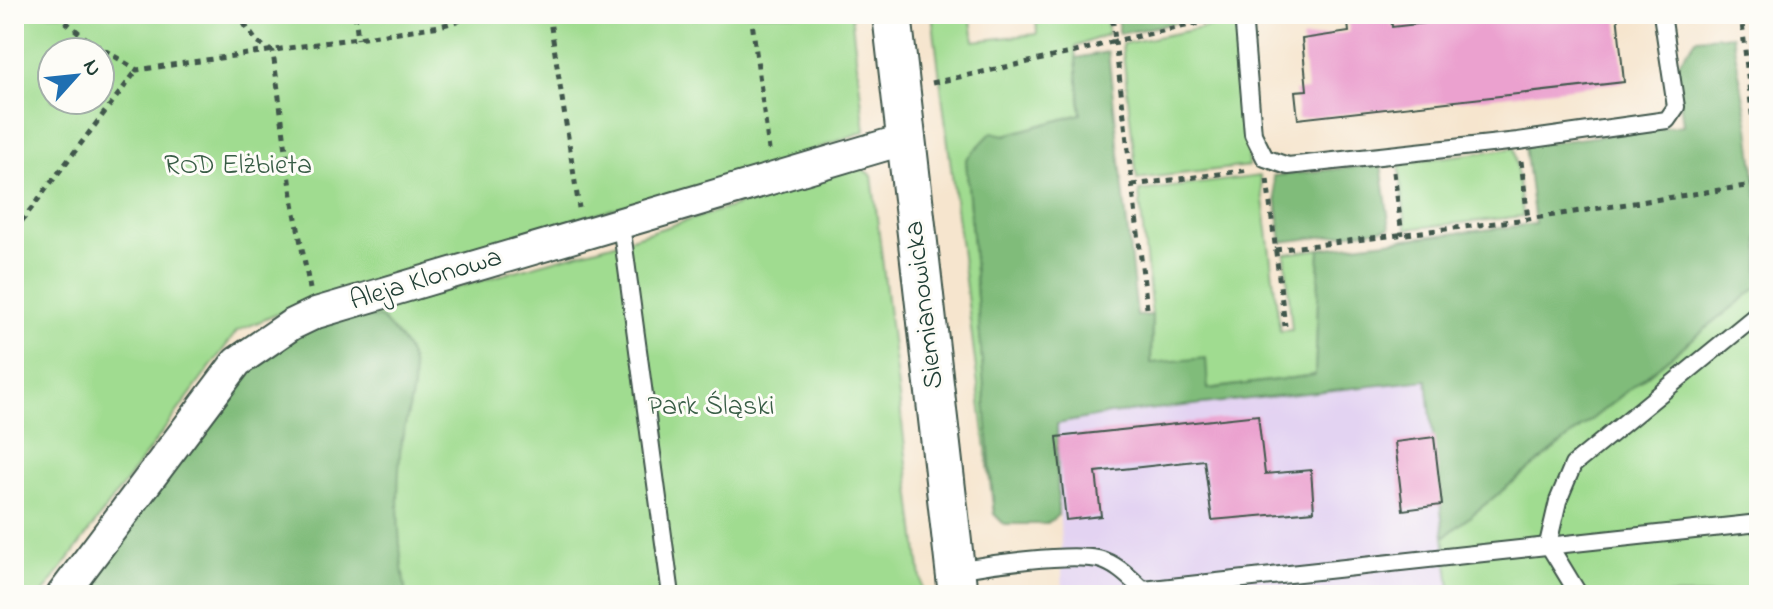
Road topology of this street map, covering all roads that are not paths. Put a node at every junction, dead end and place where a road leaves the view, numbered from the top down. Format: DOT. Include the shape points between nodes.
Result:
graph roads {
  1 [pos="892,14"];
  2 [pos="1662,14"];
  3 [pos="1240,15"];
  4 [pos="906,139"];
  5 [pos="618,222"];
  6 [pos="1759,313"];
  7 [pos="1759,523"];
  8 [pos="1548,544"];
  9 [pos="957,583"];
  10 [pos="62,595"];
  11 [pos="671,595"];
  12 [pos="1579,595"];
  1 -- 4 [label="street, Siemianowicka"];
  2 -- 3 [label="lane" via="1676,107 1667,120 1288,166 1265,158 1253,134"];
  4 -- 5 [label="street, Aleja Klonowa"];
  4 -- 9 [label="street, Siemianowicka"];
  5 -- 10 [label="street, Aleja Klonowa" via="291,325 237,362"];
  5 -- 11 [label="lane"];
  6 -- 8 [label="lane" via="1573,465"];
  7 -- 8 [label="lane"];
  8 -- 9 [label="lane" via="1143,590 1123,571 1100,560 1076,558"];
  8 -- 12 [label="lane"];
}
